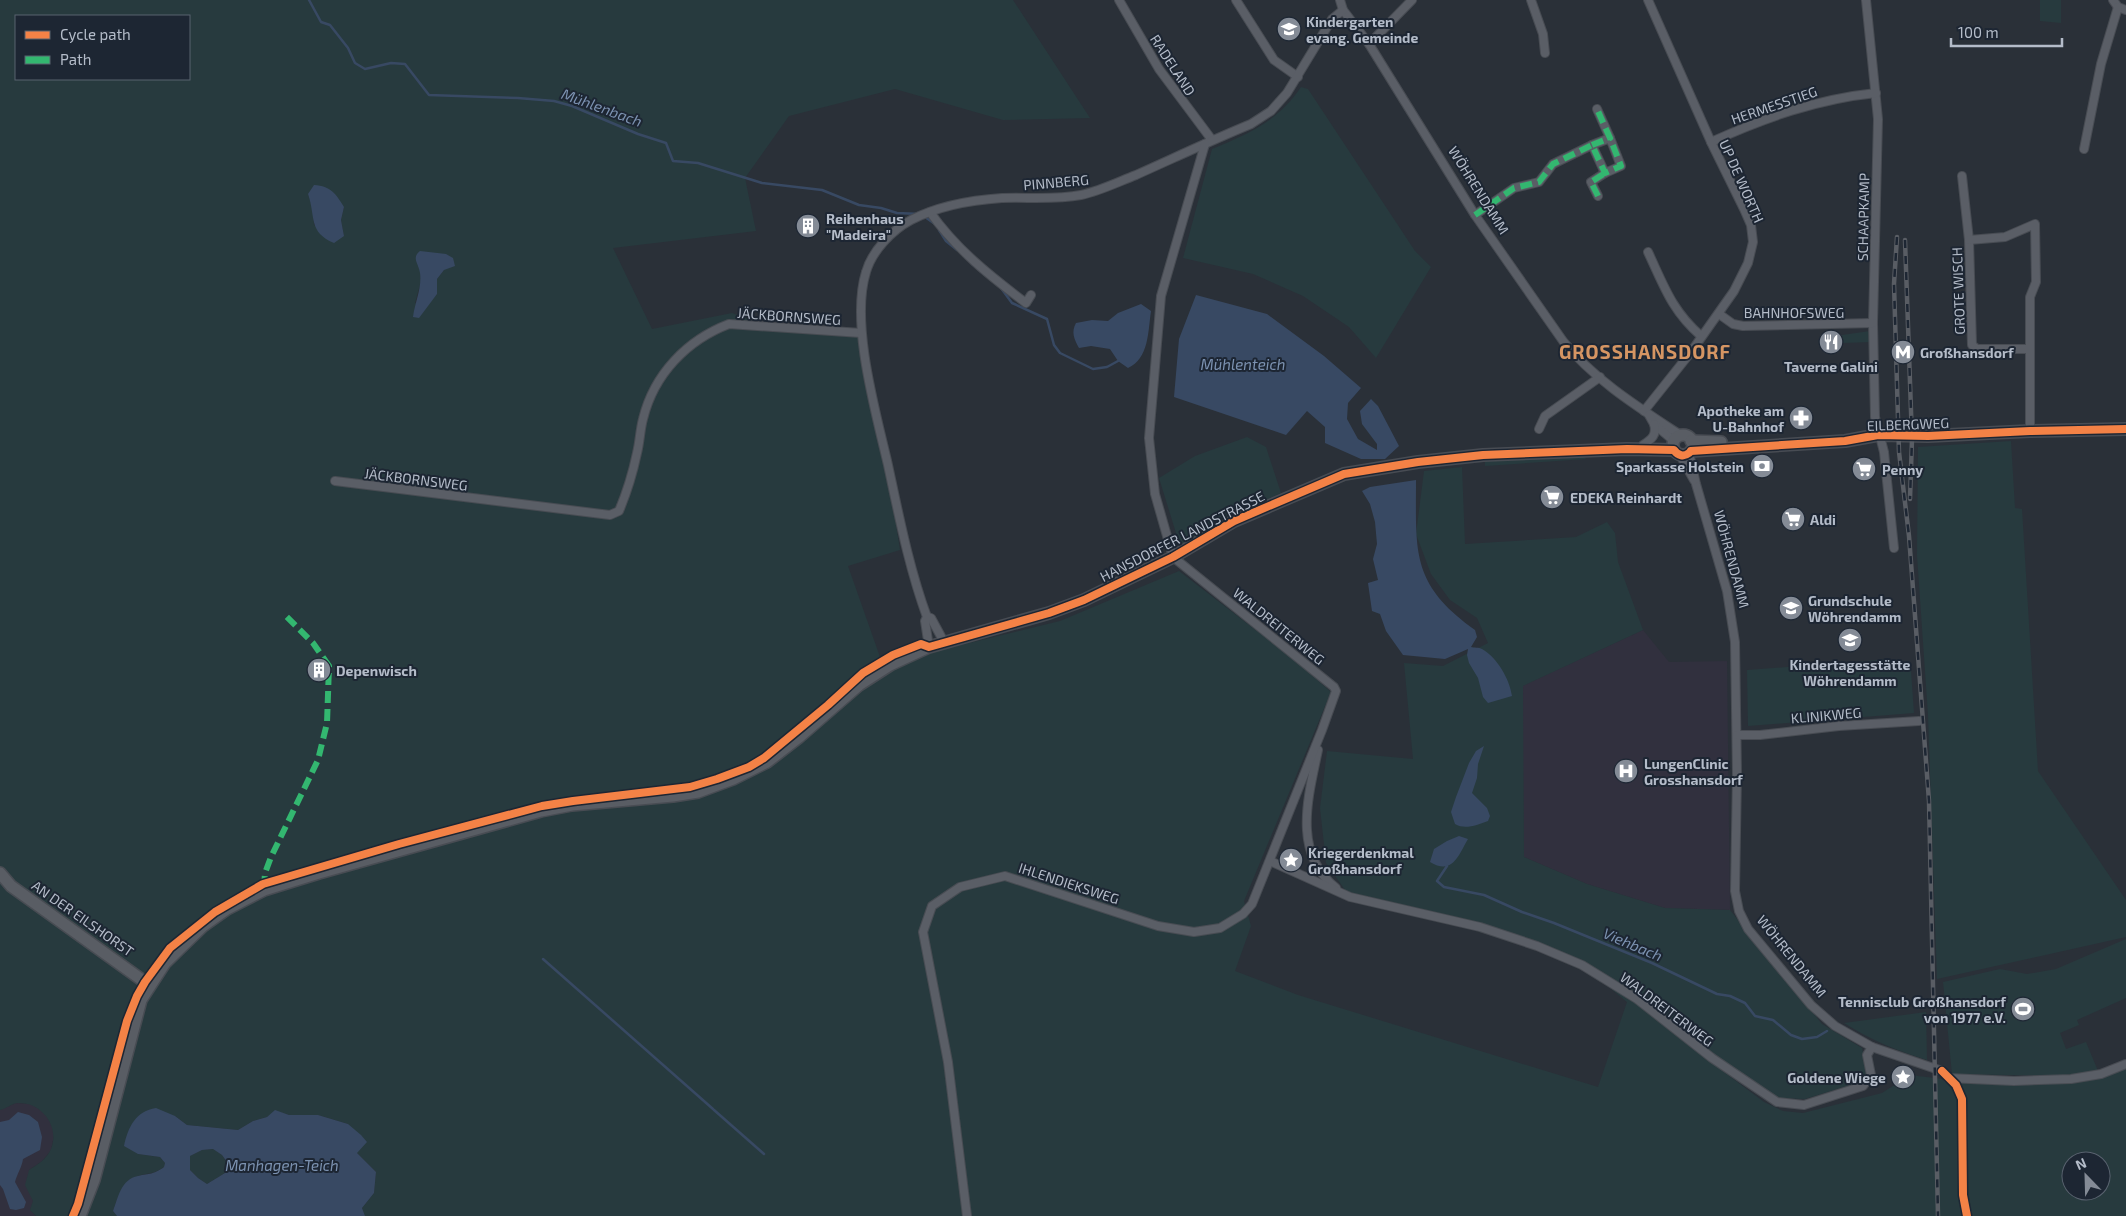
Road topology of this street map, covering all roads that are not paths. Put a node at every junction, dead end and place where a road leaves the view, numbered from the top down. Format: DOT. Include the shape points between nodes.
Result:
graph roads {
  1 [pos="1118,0"];
  2 [pos="1236,0"];
  3 [pos="1340,0"];
  4 [pos="1412,0"];
  5 [pos="1531,0"];
  6 [pos="1648,0"];
  7 [pos="1866,0"];
  8 [pos="2115,3"];
  9 [pos="1343,10"];
  10 [pos="2126,10"];
  11 [pos="1369,44"];
  12 [pos="1545,53"];
  13 [pos="1298,77"];
  14 [pos="1876,93"];
  15 [pos="1597,109"];
  16 [pos="1610,138"];
  17 [pos="1208,142"];
  18 [pos="1711,142"];
  19 [pos="1592,145"];
  20 [pos="2084,149"];
  21 [pos="1605,173"];
  22 [pos="1962,176"];
  23 [pos="1598,196"];
  24 [pos="930,212"];
  25 [pos="1475,215"];
  26 [pos="1969,240"];
  27 [pos="1648,252"];
  28 [pos="1031,295"];
  29 [pos="1719,314"];
  30 [pos="1872,323"];
  31 [pos="861,333"];
  32 [pos="1701,336"];
  33 [pos="2030,349"];
  34 [pos="1600,378"];
  35 [pos="1647,413"];
  36 [pos="1654,424"];
  37 [pos="2126,429"];
  38 [pos="1539,430"];
  39 [pos="2030,431"];
  40 [pos="1878,435"];
  41 [pos="1643,445"];
  42 [pos="1682,446"];
  43 [pos="1628,448"];
  44 [pos="336,481"];
  45 [pos="1894,548"];
  46 [pos="1173,557"];
  47 [pos="927,617"];
  48 [pos="944,642"];
  49 [pos="929,646"];
  50 [pos="1919,721"];
  51 [pos="1322,730"];
  52 [pos="1736,735"];
  53 [pos="1270,861"];
  54 [pos="0,873"];
  55 [pos="1350,897"];
  56 [pos="150,985"];
  57 [pos="1872,1046"];
  58 [pos="2126,1064"];
  59 [pos="1948,1078"];
  60 [pos="80,1216"];
  61 [pos="967,1216"];
  62 [pos="1967,1216"];
  1 -- 17 [label="street, RADELAND" via="1159,70"];
  2 -- 13 [label="street" via="1274,60"];
  3 -- 9 [label="street"];
  4 -- 11 [label="street"];
  5 -- 12 [label="street" via="1543,34"];
  6 -- 18 [label="street, UP DE WORTH"];
  7 -- 14 [label="street, SCHAAPKAMP"];
  8 -- 10 [label="street"];
  8 -- 20 [label="street"];
  9 -- 11 [label="street, WÖHRENDAMM"];
  9 -- 13 [label="street, PINNBERG" via="1332,19"];
  11 -- 25 [label="street, WÖHRENDAMM"];
  13 -- 17 [label="street, PINNBERG" via="1271,111 1251,124"];
  14 -- 18 [label="street, HERMESSTIEG" via="1831,99 1793,109"];
  14 -- 30 [label="street, SCHAAPKAMP"];
  15 -- 16 [label="street"];
  16 -- 19 [label="street"];
  16 -- 21 [label="street" via="1621,166"];
  17 -- 24 [label="street, PINNBERG" via="1097,191 1062,197 1001,198"];
  17 -- 46 [label="street" via="1161,296 1151,401 1150,459 1155,494"];
  18 -- 29 [label="street, UP DE WORTH" via="1750,224 1753,242 1744,273"];
  19 -- 21 [label="street"];
  19 -- 25 [label="street" via="1553,164 1539,182 1514,188"];
  21 -- 23 [label="street" via="1591,182"];
  22 -- 26 [label="street, GROTE WISCH"];
  24 -- 28 [label="street" via="947,236 991,278 1026,303"];
  24 -- 31 [label="street, PINNBERG" via="895,231 873,255 862,291"];
  25 -- 34 [label="street, WÖHRENDAMM" via="1563,341"];
  26 -- 33 [label="street, GROTE WISCH" via="1972,346 1977,350"];
  26 -- 33 [label="street" via="2005,237 2035,224 2036,282 2030,297"];
  27 -- 32 [label="street" via="1674,308"];
  29 -- 30 [label="street, BAHNHOFSWEG" via="1733,324 1743,326"];
  29 -- 32 [label="street, UP DE WORTH"];
  30 -- 40 [label="street, SCHAAPKAMP"];
  31 -- 44 [label="street, JÄCKBORNSWEG" via="729,324 712,331 680,354 654,390 643,418 627,490 619,511 610,515"];
  31 -- 47 [label="street" via="907,550"];
  32 -- 35 [label="street, UP DE WORTH"];
  33 -- 39 [label="street"];
  34 -- 35 [label="street, WÖHRENDAMM"];
  34 -- 38 [label="street" via="1545,416"];
  35 -- 36 [label="street, WÖHRENDAMM"];
  35 -- 42 [label="street, WÖHRENDAMM" via="1658,419"];
  36 -- 41 [label="street" via="1653,438"];
  36 -- 42 [label="street, WÖHRENDAMM"];
  37 -- 39 [label="main road, EILBERGWEG"];
  39 -- 40 [label="main road, EILBERGWEG"];
  40 -- 42 [label="main road, EILBERGWEG" via="1845,441"];
  40 -- 45 [label="street, SCHAAPKAMP" via="1884,452"];
  41 -- 42 [label="main road, HANSDORFER LANDSTRASSE"];
  41 -- 43 [label="main road, HANSDORFER LANDSTRASSE"];
  42 -- 43 [label="main road, HANSDORFER LANDSTRASSE"];
  42 -- 52 [label="street, WÖHRENDAMM" via="1727,592 1736,661"];
  43 -- 46 [label="main road, HANSDORFER LANDSTRASSE" via="1450,458 1344,474 1234,521"];
  46 -- 48 [label="main road, HANSDORFER LANDSTRASSE" via="1084,600 1049,613"];
  46 -- 51 [label="street, WALDREITERWEG" via="1334,687 1336,691"];
  47 -- 48 [label="street" via="931,618"];
  47 -- 49 [label="street"];
  48 -- 49 [label="main road, HANSDORFER LANDSTRASSE"];
  49 -- 56 [label="main road, HANSDORFER LANDSTRASSE" via="859,685 767,762 733,780 698,792 541,811 264,890 203,926 165,964"];
  50 -- 52 [label="street, KLINIKWEG"];
  51 -- 53 [label="street, WALDREITERWEG"];
  51 -- 55 [label="street, WALDREITERWEG" via="1308,799 1309,851 1323,877"];
  52 -- 57 [label="street, WÖHRENDAMM" via="1735,891 1739,911 1748,928 1811,1005 1835,1026"];
  53 -- 55 [label="street, WALDREITERWEG"];
  53 -- 61 [label="street, IHLENDIEKSWEG" via="1252,904 1243,914 1220,928 1194,932 1158,926 1006,876 960,887 932,906 924,932 948,1062"];
  54 -- 56 [label="main road, AN DER EILSHORST" via="11,886"];
  55 -- 57 [label="street, WALDREITERWEG" via="1480,927 1582,965 1637,999 1712,1058 1777,1102 1804,1106 1863,1086 1870,1075 1867,1055"];
  56 -- 60 [label="main road, HANSDORFER LANDSTRASSE" via="141,1000 94,1180"];
  57 -- 59 [label="street, WÖHRENDAMM" via="1942,1071"];
  58 -- 59 [label="street" via="2101,1074 2072,1079"];
  59 -- 62 [label="street, WÖHRENDAMM" via="1956,1085 1962,1099 1963,1195"];
}
